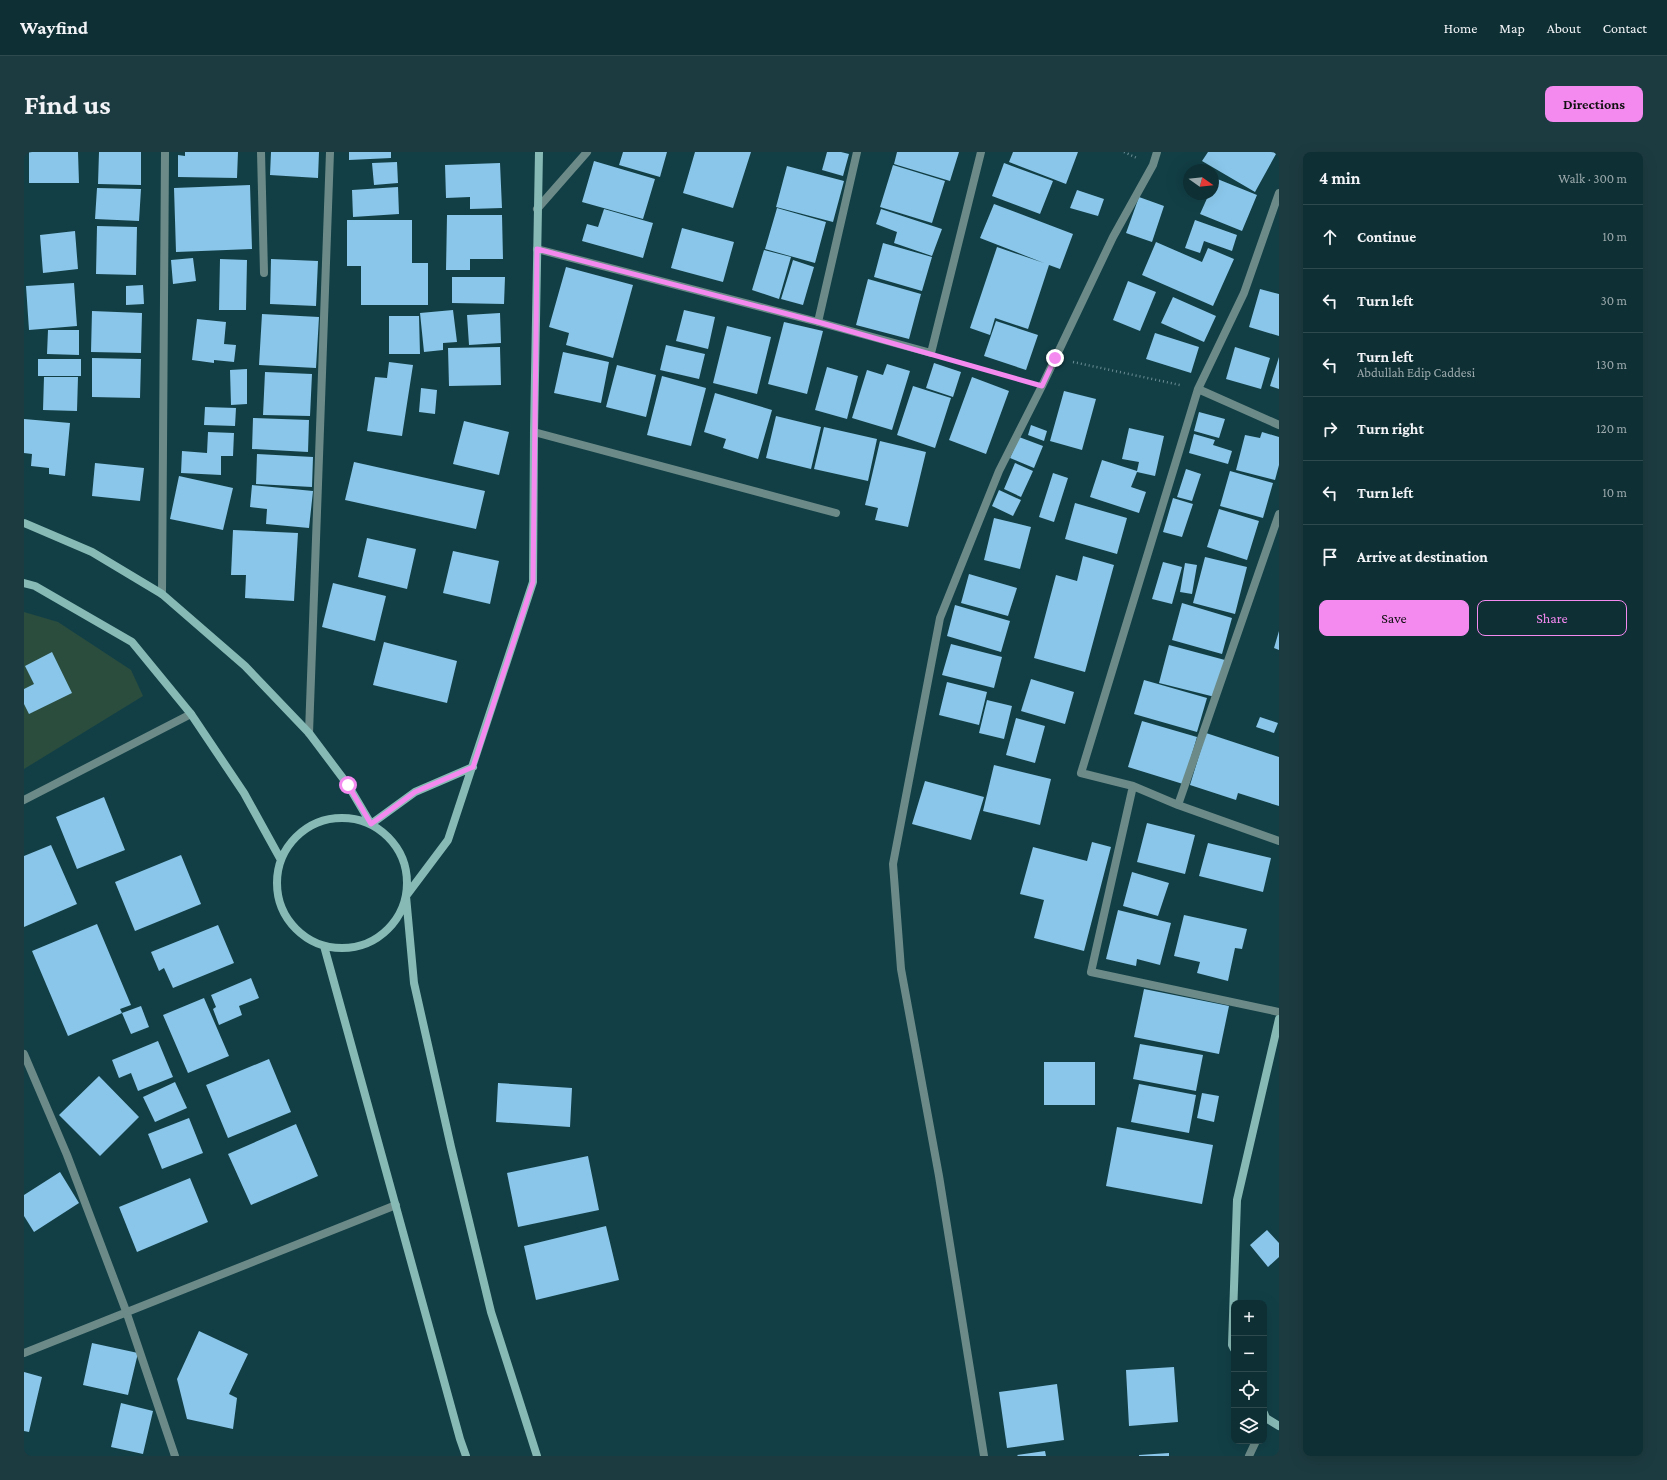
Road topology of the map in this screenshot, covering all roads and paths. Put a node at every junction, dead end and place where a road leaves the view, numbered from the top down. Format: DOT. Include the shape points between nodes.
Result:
graph roads {
  1 [pos="165,152"];
  2 [pos="261,152"];
  3 [pos="330,152"];
  4 [pos="539,152"];
  5 [pos="587,152"];
  6 [pos="857,152"];
  7 [pos="981,152"];
  8 [pos="1158,152"];
  9 [pos="1279,194"];
  10 [pos="537,209"];
  11 [pos="537,249"];
  12 [pos="264,273"];
  13 [pos="818,322"];
  14 [pos="931,353"];
  15 [pos="1055,358"];
  16 [pos="1042,386"];
  17 [pos="1198,389"];
  18 [pos="1279,425"];
  19 [pos="534,432"];
  20 [pos="836,513"];
  21 [pos="1279,514"];
  22 [pos="24,524"];
  23 [pos="24,583"];
  24 [pos="162,594"];
  25 [pos="191,714"];
  26 [pos="309,733"];
  27 [pos="473,767"];
  28 [pos="1133,786"];
  29 [pos="24,800"];
  30 [pos="1178,805"];
  31 [pos="371,824"];
  32 [pos="1279,840"];
  33 [pos="281,860"];
  34 [pos="406,896"];
  35 [pos="324,946"];
  36 [pos="1279,1012"];
  37 [pos="1279,1019"];
  38 [pos="24,1054"];
  39 [pos="396,1205"];
  40 [pos="126,1311"];
  41 [pos="1232,1336"];
  42 [pos="24,1353"];
  43 [pos="1267,1419"];
  44 [pos="1279,1426"];
  45 [pos="1255,1444"];
  46 [pos="174,1456"];
  47 [pos="466,1456"];
  48 [pos="537,1456"];
  49 [pos="984,1456"];
  50 [pos="1249,1456"];
  1 -- 24 [label="street"];
  2 -- 12 [label="street"];
  3 -- 26 [label="street"];
  4 -- 10 [label="main road"];
  5 -- 10 [label="street"];
  6 -- 13 [label="street"];
  7 -- 14 [label="street"];
  8 -- 15 [label="street" via="1113,237"];
  9 -- 17 [label="street" via="1244,292"];
  10 -- 11 [label="main road"];
  11 -- 13 [label="street"];
  11 -- 19 [label="main road"];
  13 -- 14 [label="street"];
  14 -- 16 [label="path"];
  15 -- 16 [label="street"];
  15 -- 17 [label="path"];
  16 -- 49 [label="street" via="999,471 940,618 893,864 901,969 939,1176"];
  17 -- 18 [label="street"];
  17 -- 28 [label="street" via="1080,773"];
  19 -- 20 [label="street"];
  19 -- 27 [label="main road" via="533,582"];
  21 -- 30 [label="street"];
  22 -- 24 [label="main road" via="92,552"];
  23 -- 25 [label="main road" via="36,586 132,642"];
  24 -- 26 [label="main road" via="246,666"];
  25 -- 29 [label="street"];
  25 -- 33 [label="main road" via="244,793"];
  26 -- 31 [label="main road" via="348,785"];
  27 -- 31 [label="main road" via="415,792"];
  27 -- 34 [label="main road" via="448,840"];
  28 -- 30 [label="street"];
  28 -- 36 [label="street" via="1091,972"];
  30 -- 32 [label="street"];
  31 -- 33 [label="main road" via="351,818 329,818 309,827 292,841"];
  31 -- 34 [label="main road" via="389,836 401,854 407,875"];
  33 -- 35 [label="main road" via="277,881 280,903 290,922 305,937"];
  34 -- 35 [label="main road" via="398,916 385,933 366,944 346,948"];
  34 -- 48 [label="main road" via="414,983 451,1147 491,1312"];
  35 -- 39 [label="main road"];
  37 -- 41 [label="main road" via="1237,1200"];
  38 -- 40 [label="street" via="67,1155"];
  39 -- 40 [label="street"];
  39 -- 47 [label="main road"];
  40 -- 42 [label="street"];
  40 -- 46 [label="street"];
  43 -- 44 [label="main road"];
  45 -- 50 [label="street"];
}
